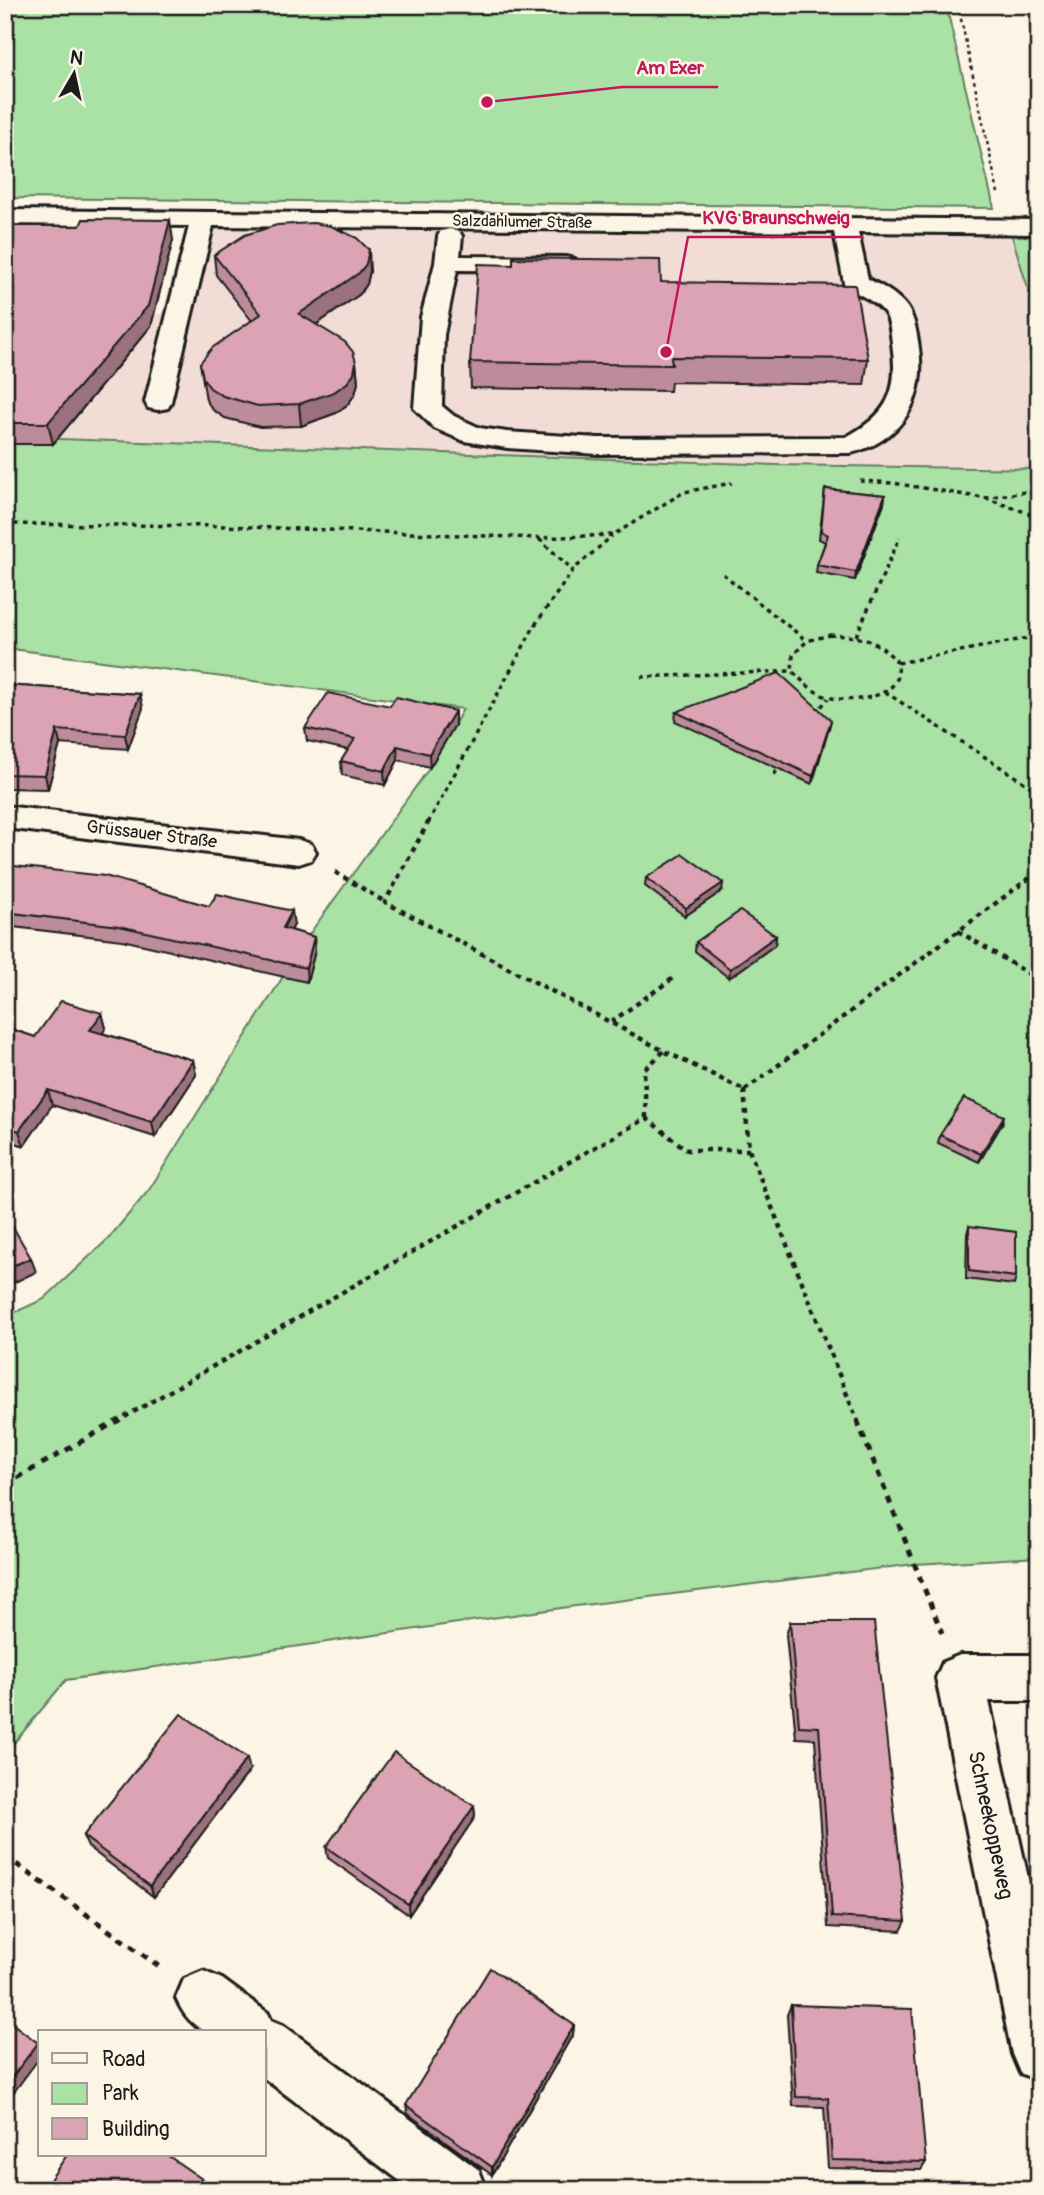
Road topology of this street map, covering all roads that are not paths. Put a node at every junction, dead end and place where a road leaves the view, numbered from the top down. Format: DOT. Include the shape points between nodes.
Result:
graph roads {
  1 [pos="5,217"];
  2 [pos="203,219"];
  3 [pos="452,220"];
  4 [pos="845,226"];
  5 [pos="1039,227"];
  6 [pos="447,263"];
  7 [pos="595,264"];
  8 [pos="158,402"];
  9 [pos="5,817"];
  10 [pos="299,852"];
  11 [pos="1039,1678"];
  12 [pos="204,1998"];
  13 [pos="246,2030"];
  14 [pos="266,2045"];
  15 [pos="1039,2054"];
  16 [pos="459,2190"];
  1 -- 2 [label="street, Salzdahlumer Straße"];
  2 -- 3 [label="street, Salzdahlumer Straße"];
  2 -- 8 [label="street"];
  3 -- 4 [label="street, Salzdahlumer Straße"];
  3 -- 6 [label="street"];
  4 -- 5 [label="street, Salzdahlumer Straße" via="980,217"];
  4 -- 6 [label="street" via="856,283 899,312 911,371 906,394 892,418 872,436 851,445 598,446 474,435 444,422 428,408 428,344"];
  6 -- 7 [label="street"];
  9 -- 10 [label="street, Grüssauer Straße"];
  11 -- 15 [label="street, Schneekoppeweg" via="960,1678"];
  12 -- 13 [label="street"];
  14 -- 16 [label="street"];
}
